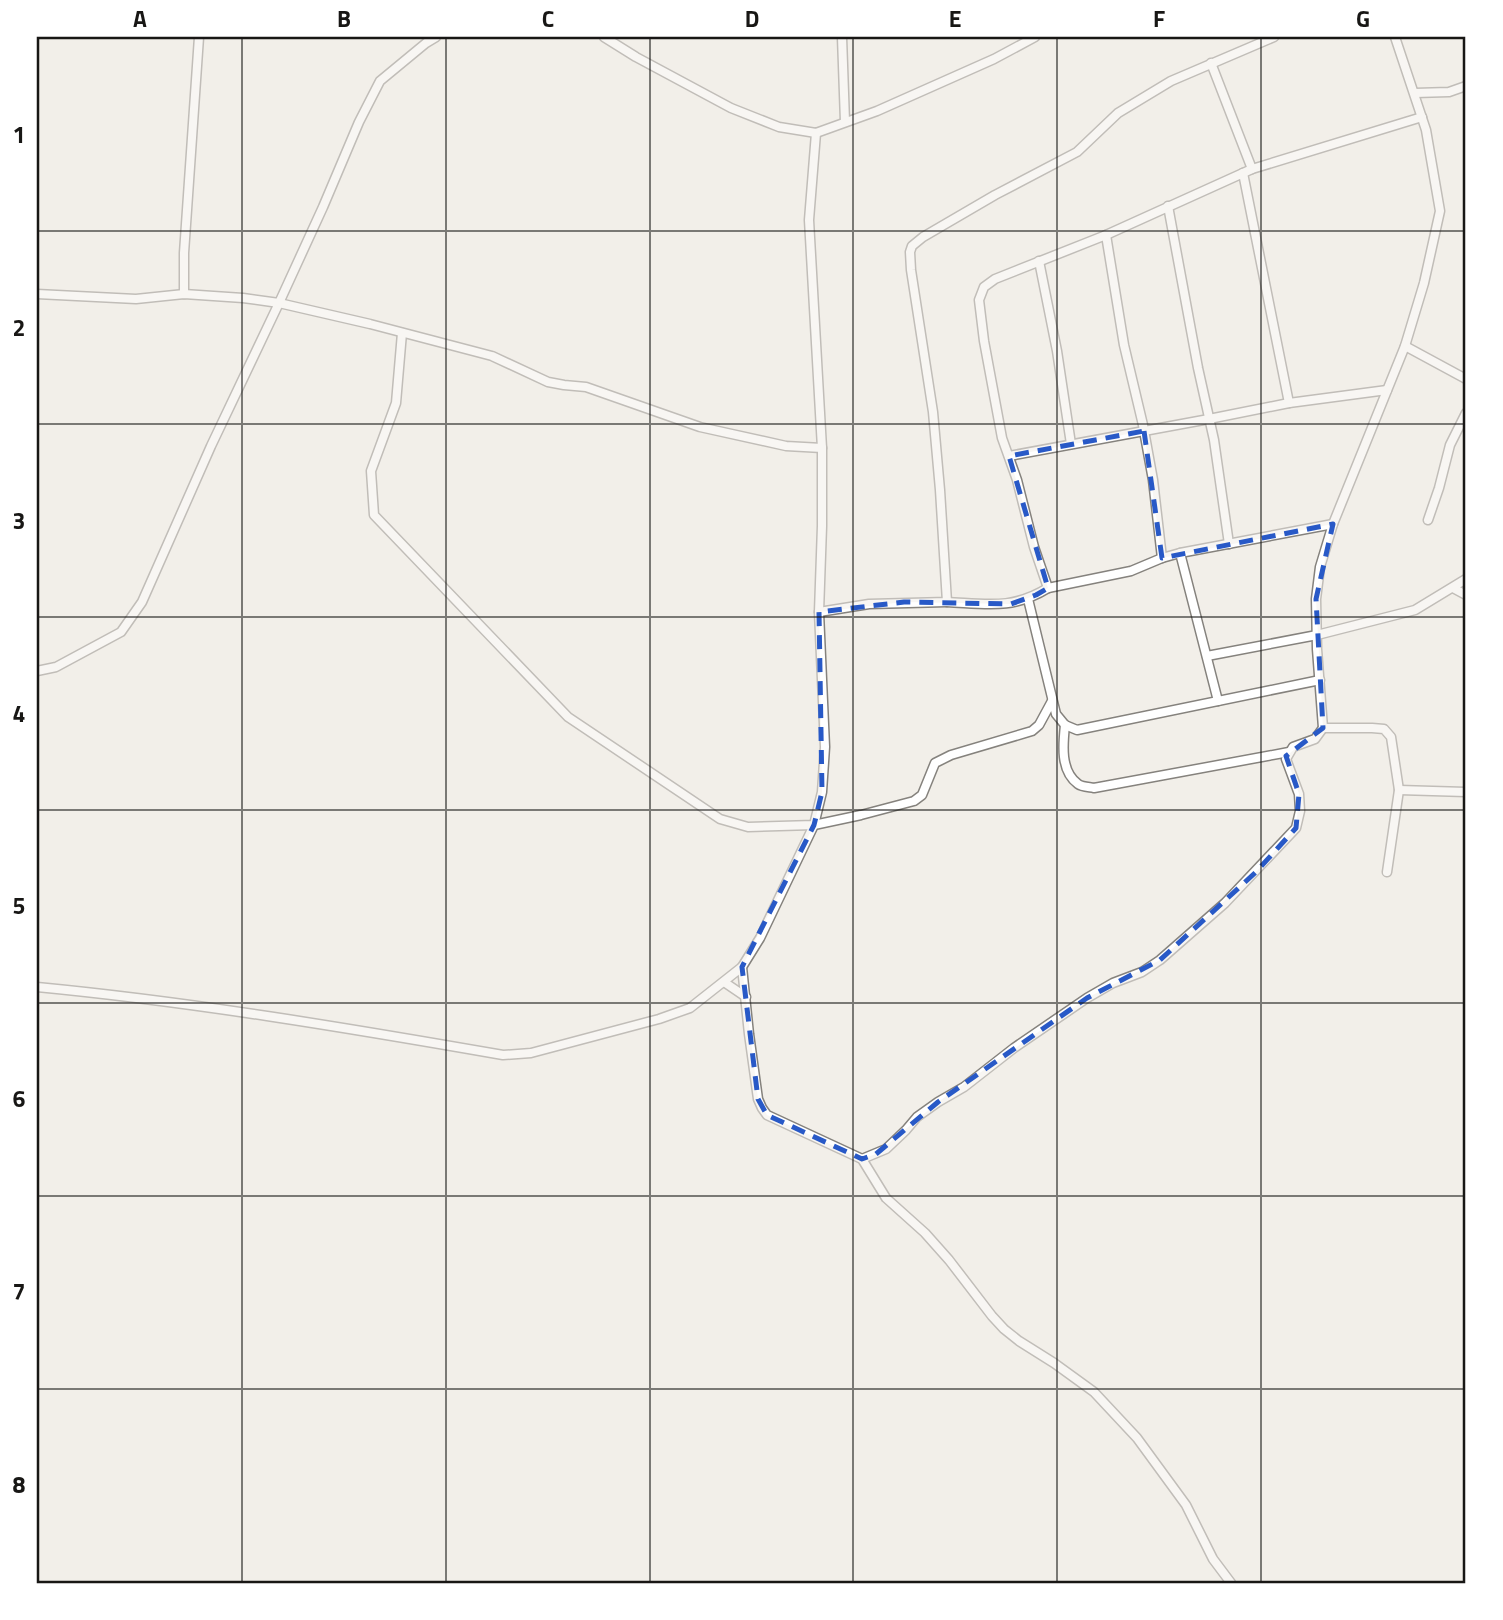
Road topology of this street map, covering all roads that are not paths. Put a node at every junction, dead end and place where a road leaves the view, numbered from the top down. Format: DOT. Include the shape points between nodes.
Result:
graph roads {
  1 [pos="199,37"];
  2 [pos="436,37"];
  3 [pos="604,37"];
  4 [pos="842,37"];
  5 [pos="1035,37"];
  6 [pos="1274,37"];
  7 [pos="1395,37"];
  8 [pos="1211,63"];
  9 [pos="1466,86"];
  10 [pos="1415,93"];
  11 [pos="1422,117"];
  12 [pos="845,122"];
  13 [pos="816,133"];
  14 [pos="1247,171"];
  15 [pos="1168,206"];
  16 [pos="1107,235"];
  17 [pos="1039,261"];
  18 [pos="37,294"];
  19 [pos="184,294"];
  20 [pos="279,303"];
  21 [pos="402,332"];
  22 [pos="1405,346"];
  23 [pos="1466,379"];
  24 [pos="1387,390"];
  25 [pos="1289,402"];
  26 [pos="1466,414"];
  27 [pos="1209,419"];
  28 [pos="1144,431"];
  29 [pos="1070,444"];
  30 [pos="822,448"];
  31 [pos="1009,456"];
  32 [pos="1428,520"];
  33 [pos="1333,524"];
  34 [pos="1229,544"];
  35 [pos="1180,553"];
  36 [pos="1162,558"];
  37 [pos="1466,579"];
  38 [pos="1048,588"];
  39 [pos="1453,588"];
  40 [pos="1466,595"];
  41 [pos="1028,599"];
  42 [pos="947,602"];
  43 [pos="819,612"];
  44 [pos="1317,635"];
  45 [pos="1207,656"];
  46 [pos="37,671"];
  47 [pos="1320,680"];
  48 [pos="1052,701"];
  49 [pos="1218,701"];
  50 [pos="1065,725"];
  51 [pos="1323,728"];
  52 [pos="1289,752"];
  53 [pos="1399,790"];
  54 [pos="1466,792"];
  55 [pos="814,825"];
  56 [pos="1387,872"];
  57 [pos="742,967"];
  58 [pos="724,982"];
  59 [pos="37,987"];
  60 [pos="746,997"];
  61 [pos="862,1159"];
  62 [pos="1231,1583"];
  1 -- 19 [label="street"];
  2 -- 20 [label="street" via="380,81"];
  3 -- 13 [label="street" via="732,108 779,127"];
  4 -- 12 [label="street"];
  5 -- 12 [label="street"];
  6 -- 8 [label="street"];
  7 -- 10 [label="street"];
  8 -- 14 [label="street"];
  8 -- 42 [label="street" via="1142,98 1118,113 1077,152 912,246 911,270 933,412"];
  9 -- 10 [label="street" via="1449,92"];
  10 -- 11 [label="street"];
  11 -- 14 [label="street"];
  11 -- 22 [label="street" via="1440,211"];
  12 -- 13 [label="street"];
  13 -- 30 [label="street" via="810,220"];
  14 -- 15 [label="street"];
  14 -- 25 [label="street"];
  15 -- 16 [label="street"];
  15 -- 27 [label="street"];
  16 -- 17 [label="street"];
  16 -- 28 [label="street" via="1124,345"];
  17 -- 29 [label="street"];
  17 -- 31 [label="street" via="995,279 984,287 979,300"];
  18 -- 19 [label="street" via="136,299"];
  19 -- 20 [label="street"];
  20 -- 21 [label="street"];
  20 -- 46 [label="street" via="142,602 121,632 56,667"];
  21 -- 30 [label="street" via="492,356 548,382 586,387 700,428 786,446"];
  21 -- 55 [label="street" via="396,403 371,471 374,515 568,717 720,819 748,827"];
  22 -- 23 [label="street"];
  22 -- 24 [label="street"];
  24 -- 25 [label="street"];
  24 -- 33 [label="street"];
  25 -- 27 [label="street"];
  26 -- 32 [label="street" via="1450,445"];
  27 -- 28 [label="street"];
  27 -- 34 [label="street"];
  28 -- 29 [label="street"];
  28 -- 36 [label="street"];
  29 -- 31 [label="street"];
  30 -- 43 [label="street"];
  31 -- 38 [label="street"];
  33 -- 34 [label="street"];
  33 -- 44 [label="street" via="1316,599"];
  34 -- 35 [label="street"];
  35 -- 36 [label="street"];
  35 -- 45 [label="street"];
  36 -- 38 [label="street" via="1131,570"];
  37 -- 39 [label="street"];
  38 -- 41 [label="street"];
  39 -- 40 [label="street"];
  39 -- 44 [label="street" via="1415,610"];
  41 -- 42 [label="street" via="1011,604"];
  41 -- 48 [label="street"];
  42 -- 43 [label="street" via="869,604"];
  43 -- 55 [label="street" via="825,747"];
  44 -- 45 [label="street"];
  44 -- 47 [label="street"];
  45 -- 49 [label="street"];
  47 -- 49 [label="street"];
  47 -- 51 [label="street"];
  48 -- 50 [label="street"];
  48 -- 55 [label="street" via="1032,731 936,763 914,801"];
  49 -- 50 [label="street" via="1077,730"];
  50 -- 52 [label="street" via="1063,743 1070,776 1080,786 1094,788"];
  51 -- 52 [label="street" via="1315,739"];
  51 -- 53 [label="street" via="1384,729 1391,737"];
  52 -- 61 [label="street" via="1286,759 1299,794 1296,828 1224,903 1160,960 1087,998 916,1117 886,1149"];
  53 -- 54 [label="street"];
  53 -- 56 [label="street"];
  55 -- 57 [label="street"];
  57 -- 58 [label="street"];
  57 -- 60 [label="street"];
  58 -- 59 [label="street" via="690,1009 531,1053 503,1055 311,1021"];
  58 -- 60 [label="street"];
  60 -- 61 [label="street" via="757,1090 767,1115"];
  61 -- 62 [label="street" via="886,1198 925,1233 1004,1329 1094,1392 1137,1438 1186,1505 1213,1559"];
}
